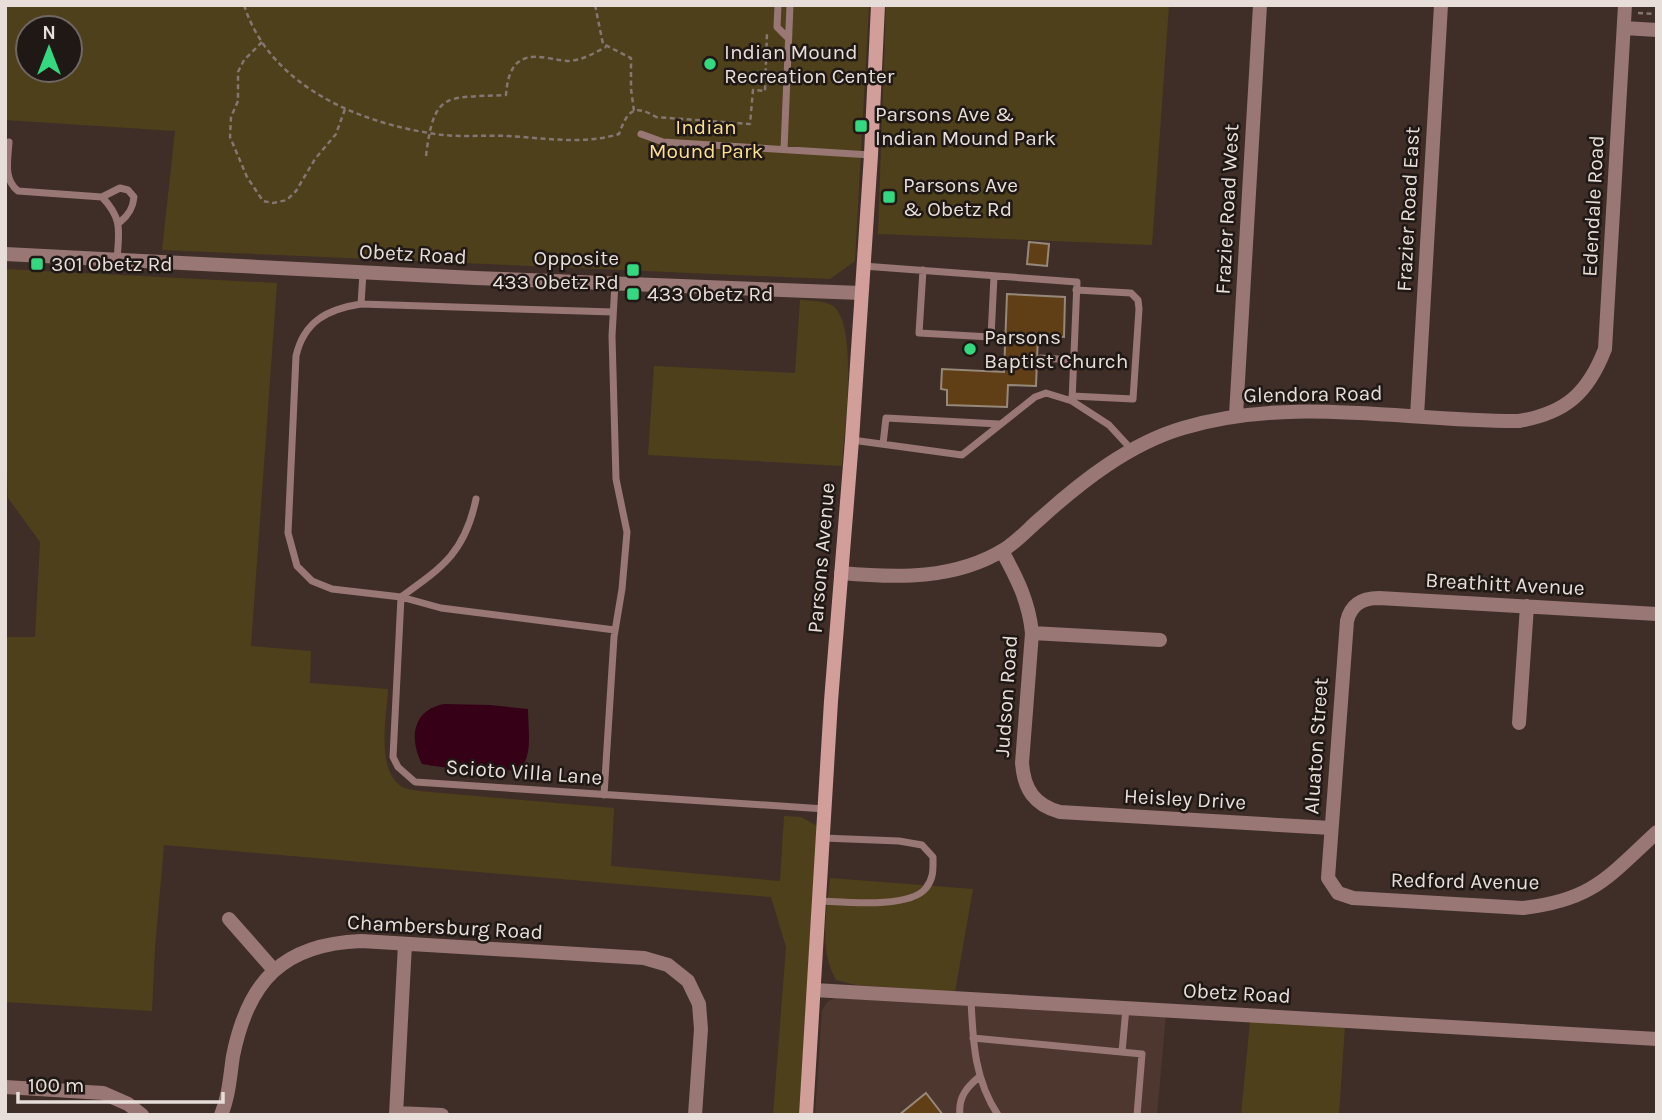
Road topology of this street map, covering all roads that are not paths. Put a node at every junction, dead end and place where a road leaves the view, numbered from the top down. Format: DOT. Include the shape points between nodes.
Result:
graph roads {
  1 [pos="778,5"];
  2 [pos="790,5"];
  3 [pos="877,5"];
  4 [pos="1260,5"];
  5 [pos="1441,5"];
  6 [pos="1625,5"];
  7 [pos="1624,28"];
  8 [pos="1657,30"];
  9 [pos="787,37"];
  10 [pos="641,134"];
  11 [pos="9,142"];
  12 [pos="784,149"];
  13 [pos="871,155"];
  14 [pos="102,197"];
  15 [pos="120,222"];
  16 [pos="5,254"];
  17 [pos="117,260"];
  18 [pos="863,266"];
  19 [pos="923,270"];
  20 [pos="363,272"];
  21 [pos="994,276"];
  22 [pos="615,282"];
  23 [pos="1076,290"];
  24 [pos="861,293"];
  25 [pos="361,304"];
  26 [pos="613,312"];
  27 [pos="1041,358"];
  28 [pos="1074,360"];
  29 [pos="1072,399"];
  30 [pos="1574,399"];
  31 [pos="1236,415"];
  32 [pos="1417,416"];
  33 [pos="1000,424"];
  34 [pos="852,440"];
  35 [pos="883,444"];
  36 [pos="1132,450"];
  37 [pos="477,499"];
  38 [pos="1002,551"];
  39 [pos="841,573"];
  40 [pos="401,597"];
  41 [pos="1353,606"];
  42 [pos="1527,606"];
  43 [pos="1657,614"];
  44 [pos="615,630"];
  45 [pos="1032,633"];
  46 [pos="1160,640"];
  47 [pos="1519,723"];
  48 [pos="604,795"];
  49 [pos="1038,802"];
  50 [pos="825,809"];
  51 [pos="1331,828"];
  52 [pos="1657,832"];
  53 [pos="823,838"];
  54 [pos="1334,890"];
  55 [pos="820,901"];
  56 [pos="229,919"];
  57 [pos="405,944"];
  58 [pos="273,969"];
  59 [pos="814,990"];
  60 [pos="971,999"];
  61 [pos="1126,1008"];
  62 [pos="973,1038"];
  63 [pos="1657,1039"];
  64 [pos="1122,1052"];
  65 [pos="979,1077"];
  66 [pos="5,1087"];
  67 [pos="396,1114"];
  68 [pos="142,1115"];
  69 [pos="221,1115"];
  70 [pos="442,1115"];
  71 [pos="695,1115"];
  72 [pos="806,1115"];
  73 [pos="960,1115"];
  74 [pos="998,1115"];
  75 [pos="1137,1115"];
  1 -- 9 [label="lane" via="777,27"];
  2 -- 9 [label="lane"];
  3 -- 13 [label="street, Parsons Avenue"];
  4 -- 31 [label="street, Frazier Road West"];
  5 -- 32 [label="street, Frazier Road East"];
  6 -- 7 [label="street, Edendale Road"];
  7 -- 8 [label="street"];
  7 -- 30 [label="street, Edendale Road" via="1605,348 1588,384"];
  9 -- 12 [label="lane"];
  10 -- 12 [label="lane" via="663,142"];
  11 -- 14 [label="lane" via="7,177 18,191"];
  12 -- 13 [label="lane"];
  13 -- 18 [label="street, Parsons Avenue"];
  14 -- 15 [label="lane"];
  14 -- 15 [label="lane" via="120,188 134,197"];
  15 -- 17 [label="lane"];
  16 -- 17 [label="street, Obetz Road"];
  17 -- 20 [label="street, Obetz Road"];
  18 -- 19 [label="lane"];
  18 -- 24 [label="street, Parsons Avenue"];
  19 -- 21 [label="lane"];
  19 -- 21 [label="lane" via="919,333 991,337"];
  20 -- 22 [label="street, Obetz Road"];
  20 -- 25 [label="lane"];
  21 -- 23 [label="lane" via="1076,282"];
  22 -- 24 [label="street, Obetz Road"];
  22 -- 26 [label="lane"];
  23 -- 28 [label="lane"];
  23 -- 29 [label="lane" via="1130,293 1138,300 1139,309 1133,399"];
  24 -- 34 [label="street, Parsons Avenue"];
  25 -- 26 [label="lane"];
  25 -- 40 [label="lane" via="338,307 319,318 299,345 288,533 297,566 312,581 356,594"];
  26 -- 44 [label="lane" via="616,479 627,532"];
  27 -- 28 [label="lane"];
  28 -- 29 [label="lane"];
  29 -- 33 [label="lane" via="1046,393"];
  29 -- 36 [label="lane" via="1109,425"];
  30 -- 32 [label="street, Glendora Road" via="1539,418 1520,421"];
  31 -- 32 [label="street, Glendora Road" via="1310,411"];
  31 -- 36 [label="street, Glendora Road" via="1181,428"];
  33 -- 35 [label="lane" via="962,454"];
  33 -- 35 [label="lane" via="886,418"];
  34 -- 35 [label="lane"];
  34 -- 39 [label="street, Parsons Avenue"];
  36 -- 38 [label="street, Glendora Road" via="1093,474"];
  37 -- 40 [label="lane" via="458,549"];
  38 -- 39 [label="street, Glendora Road" via="958,569 920,576"];
  38 -- 45 [label="street, Judson Road" via="1024,592"];
  39 -- 50 [label="street, Parsons Avenue"];
  40 -- 44 [label="lane" via="441,608"];
  40 -- 48 [label="lane, Scioto Villa Lane" via="393,757 402,772 415,782"];
  41 -- 42 [label="street, Breathitt Avenue" via="1373,598"];
  41 -- 51 [label="street, Aluaton Street" via="1347,621"];
  42 -- 43 [label="street, Breathitt Avenue"];
  42 -- 47 [label="street"];
  44 -- 48 [label="lane"];
  45 -- 46 [label="street"];
  45 -- 49 [label="street, Judson Road" via="1023,763 1029,792"];
  48 -- 50 [label="lane, Scioto Villa Lane"];
  49 -- 51 [label="street, Heisley Drive" via="1060,812"];
  50 -- 53 [label="street, Parsons Avenue"];
  51 -- 54 [label="street, Aluaton Street" via="1328,874"];
  52 -- 54 [label="street, Redford Avenue" via="1595,888 1545,905 1523,908 1353,898"];
  53 -- 55 [label="street, Parsons Avenue"];
  53 -- 55 [label="lane" via="922,845 933,857 933,876 925,891 903,900"];
  55 -- 59 [label="street, Parsons Avenue"];
  56 -- 58 [label="street"];
  57 -- 58 [label="street, Chambersburg Road" via="338,942"];
  57 -- 67 [label="street"];
  57 -- 71 [label="street, Chambersburg Road" via="644,958 668,965 688,981 699,1004"];
  58 -- 69 [label="street, Chambersburg Road" via="246,1009"];
  59 -- 60 [label="street, Obetz Road"];
  59 -- 72 [label="street, Parsons Avenue"];
  60 -- 61 [label="street, Obetz Road"];
  60 -- 62 [label="lane"];
  61 -- 63 [label="street, Obetz Road"];
  61 -- 64 [label="lane"];
  62 -- 64 [label="lane"];
  62 -- 65 [label="lane"];
  64 -- 75 [label="lane" via="1142,1054"];
  65 -- 73 [label="lane" via="967,1086"];
  65 -- 74 [label="lane"];
  66 -- 68 [label="street" via="103,1093"];
  67 -- 70 [label="street"];
}
